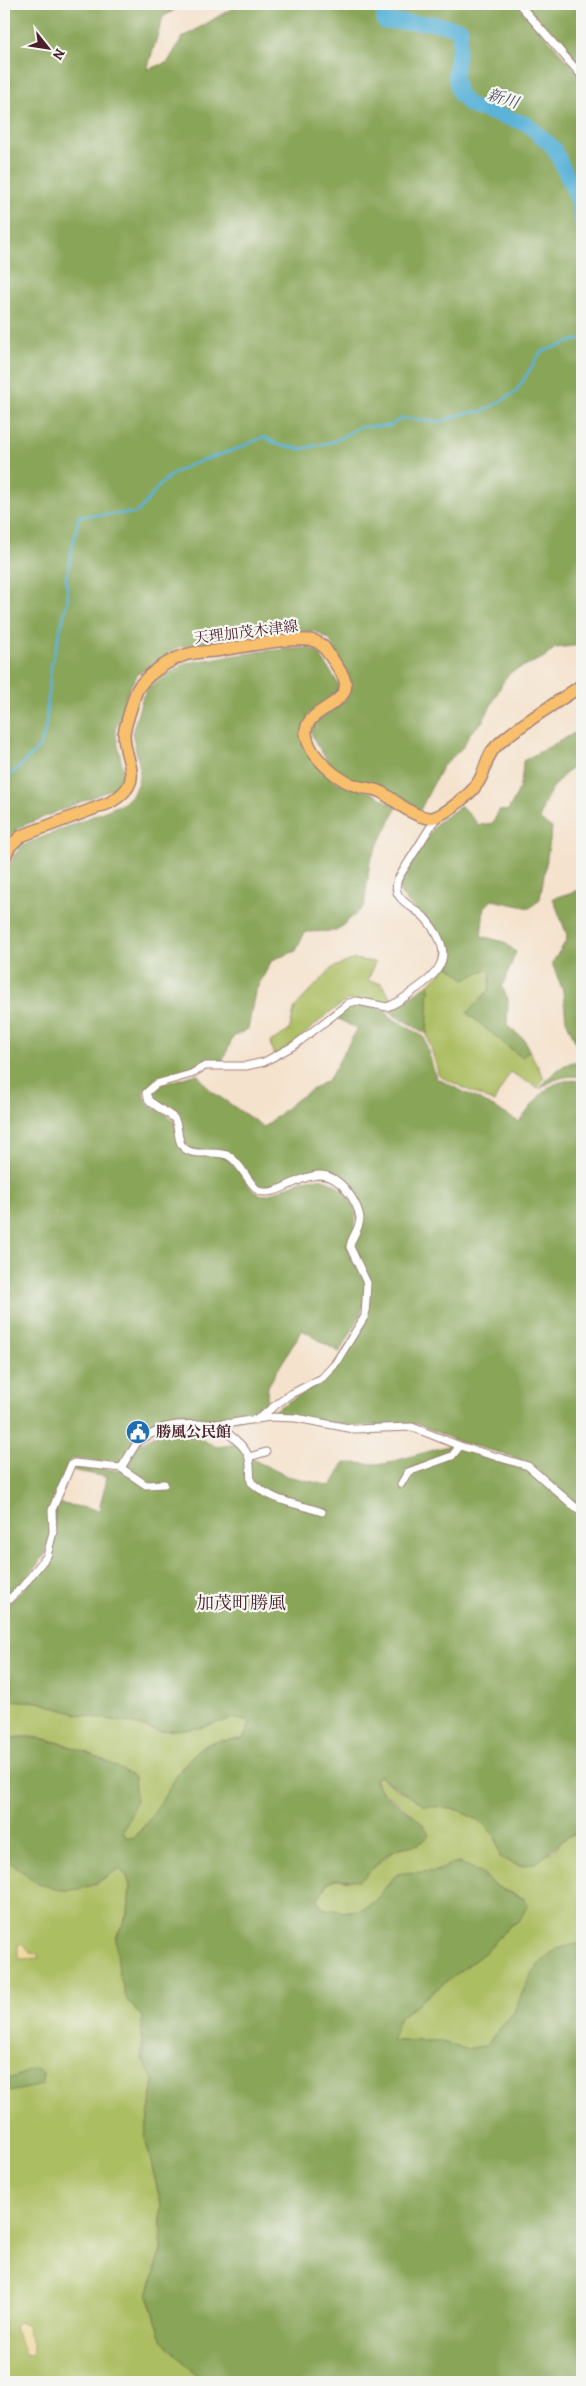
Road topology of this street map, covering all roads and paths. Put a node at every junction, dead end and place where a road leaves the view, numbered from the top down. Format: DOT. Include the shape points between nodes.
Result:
graph roads {
  1 [pos="518,4"];
  2 [pos="582,76"];
  3 [pos="582,686"];
  4 [pos="436,818"];
  5 [pos="4,859"];
  6 [pos="256,1420"];
  7 [pos="218,1424"];
  8 [pos="460,1446"];
  9 [pos="266,1452"];
  10 [pos="249,1457"];
  11 [pos="121,1468"];
  12 [pos="164,1484"];
  13 [pos="401,1484"];
  14 [pos="322,1512"];
  15 [pos="582,1513"];
  16 [pos="4,1604"];
  1 -- 2 [label="street"];
  3 -- 4 [label="main road" via="503,740 491,752 477,785"];
  4 -- 5 [label="main road, 天理加茂木津線" via="418,815 378,791 339,779 326,766 312,748 306,734 307,726 310,720 342,695 344,678 324,646 313,640 264,643 182,655 144,680 136,693 124,731 132,770 120,797 21,836 10,846"];
  4 -- 6 [label="street" via="396,884 398,895 424,917 440,942 443,962 435,975 387,1007 357,1001 349,1003 295,1045 264,1062 246,1066 205,1066 192,1074 156,1084 146,1092 149,1101 174,1118 184,1147 194,1152 227,1155 259,1192 268,1192 303,1177 323,1176 345,1188 359,1213 359,1224 350,1247 367,1283 365,1316 335,1364 322,1378 289,1395"];
  6 -- 7 [label="street"];
  6 -- 8 [label="street" via="296,1418 364,1429 412,1426"];
  7 -- 10 [label="street" via="240,1443"];
  7 -- 11 [label="street" via="165,1427 147,1435 134,1444"];
  8 -- 13 [label="street" via="452,1456 408,1472"];
  8 -- 15 [label="street" via="528,1466"];
  9 -- 10 [label="street"];
  10 -- 14 [label="street" via="251,1482 264,1494"];
  11 -- 12 [label="street" via="146,1485"];
  11 -- 16 [label="street" via="70,1465 52,1510 53,1532 46,1556"];
}
